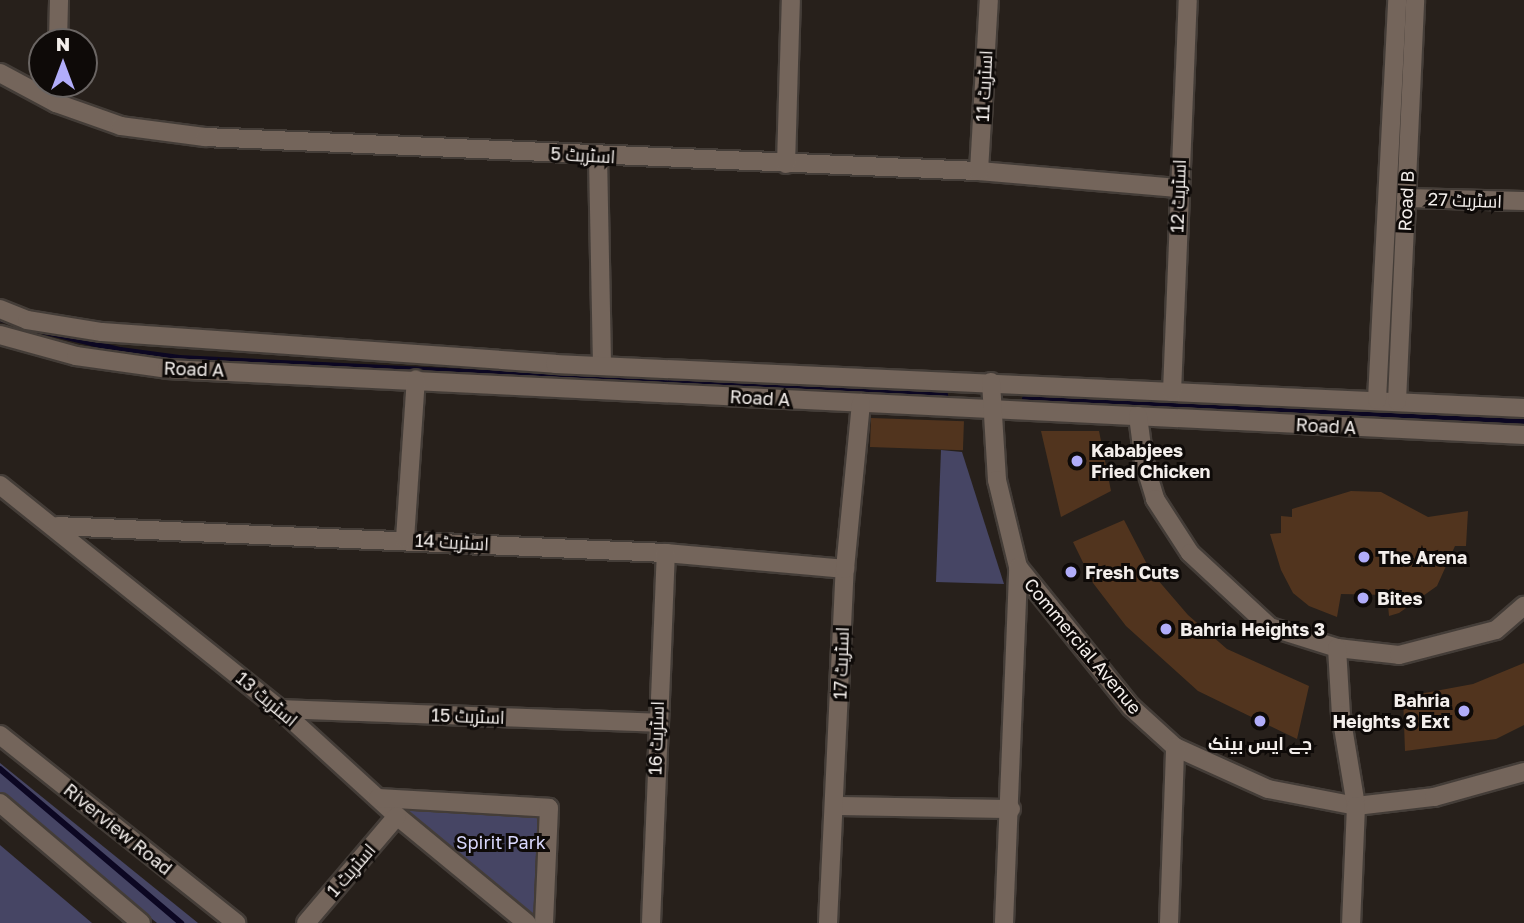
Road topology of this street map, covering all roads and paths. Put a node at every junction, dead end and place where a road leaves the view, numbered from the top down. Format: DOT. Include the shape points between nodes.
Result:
graph roads {
  1 [pos="59,0"];
  2 [pos="791,0"];
  3 [pos="989,0"];
  4 [pos="1188,0"];
  5 [pos="1397,0"];
  6 [pos="1415,0"];
  7 [pos="58,28"];
  8 [pos="0,73"];
  9 [pos="56,98"];
  10 [pos="56,103"];
  11 [pos="598,156"];
  12 [pos="786,164"];
  13 [pos="979,171"];
  14 [pos="1177,188"];
  15 [pos="1406,198"];
  16 [pos="1524,201"];
  17 [pos="0,309"];
  18 [pos="0,335"];
  19 [pos="601,365"];
  20 [pos="416,379"];
  21 [pos="991,382"];
  22 [pos="1172,392"];
  23 [pos="1377,400"];
  24 [pos="1397,401"];
  25 [pos="861,403"];
  26 [pos="1524,408"];
  27 [pos="995,409"];
  28 [pos="1138,416"];
  29 [pos="1524,435"];
  30 [pos="0,485"];
  31 [pos="57,526"];
  32 [pos="405,539"];
  33 [pos="666,553"];
  34 [pos="1018,567"];
  35 [pos="845,569"];
  36 [pos="1524,606"];
  37 [pos="1336,648"];
  38 [pos="280,709"];
  39 [pos="656,723"];
  40 [pos="0,735"];
  41 [pos="1175,747"];
  42 [pos="1524,772"];
  43 [pos="378,798"];
  44 [pos="0,803"];
  45 [pos="835,806"];
  46 [pos="1356,806"];
  47 [pos="1011,809"];
  48 [pos="397,816"];
  49 [pos="141,923"];
  50 [pos="236,923"];
  51 [pos="306,923"];
  52 [pos="527,923"];
  53 [pos="544,923"];
  54 [pos="651,923"];
  55 [pos="828,923"];
  56 [pos="1004,923"];
  57 [pos="1169,923"];
  58 [pos="1352,923"];
  1 -- 7 [label="street"];
  2 -- 12 [label="street"];
  3 -- 13 [label="street, اسٹریٹ 11"];
  4 -- 14 [label="street, اسٹریٹ 12"];
  5 -- 23 [label="street, Road B"];
  6 -- 15 [label="street, Road B"];
  8 -- 10 [label="street, اسٹریٹ 5"];
  9 -- 10 [label="street"];
  10 -- 11 [label="street, اسٹریٹ 5" via="121,126 205,137"];
  11 -- 12 [label="street, اسٹریٹ 5"];
  11 -- 19 [label="street"];
  12 -- 13 [label="street, اسٹریٹ 5"];
  13 -- 14 [label="street, اسٹریٹ 5"];
  14 -- 22 [label="street, اسٹریٹ 12"];
  15 -- 16 [label="street, اسٹریٹ 27"];
  15 -- 24 [label="street, Road B"];
  17 -- 19 [label="street, Road A" via="27,320 102,332"];
  18 -- 20 [label="street, Road A" via="76,356 167,369"];
  19 -- 21 [label="street, Road A"];
  20 -- 25 [label="street, Road A"];
  20 -- 32 [label="street"];
  21 -- 22 [label="street, Road A"];
  21 -- 27 [label="street, Commercial Avenue"];
  22 -- 23 [label="street, Road A"];
  23 -- 24 [label="street, Road A"];
  24 -- 26 [label="street, Road A"];
  25 -- 27 [label="street, Road A"];
  25 -- 35 [label="street, اسٹریٹ 17"];
  27 -- 28 [label="street, Road A"];
  27 -- 34 [label="street, Commercial Avenue" via="997,480"];
  28 -- 29 [label="street, Road A"];
  28 -- 37 [label="street" via="1144,462 1156,499 1191,553 1270,626"];
  30 -- 31 [label="street, اسٹریٹ 13"];
  31 -- 32 [label="street, اسٹریٹ 14"];
  31 -- 38 [label="street, اسٹریٹ 13"];
  32 -- 33 [label="street, اسٹریٹ 14"];
  33 -- 35 [label="street, اسٹریٹ 14"];
  33 -- 39 [label="street, اسٹریٹ 16"];
  34 -- 41 [label="street, Commercial Avenue" via="1131,707"];
  34 -- 47 [label="street"];
  35 -- 45 [label="street, اسٹریٹ 17"];
  36 -- 37 [label="street" via="1496,630 1453,644 1399,656"];
  37 -- 46 [label="street"];
  38 -- 39 [label="street, اسٹریٹ 15"];
  38 -- 43 [label="street, اسٹریٹ 13"];
  39 -- 54 [label="street, اسٹریٹ 16"];
  40 -- 50 [label="street, Riverview Road"];
  41 -- 46 [label="street, Commercial Avenue" via="1268,789"];
  41 -- 57 [label="street"];
  42 -- 46 [label="street, Commercial Avenue" via="1434,797"];
  43 -- 48 [label="street, اسٹریٹ 13"];
  43 -- 53 [label="street" via="549,808"];
  44 -- 49 [label="street"];
  45 -- 47 [label="street"];
  45 -- 55 [label="street, اسٹریٹ 17"];
  46 -- 58 [label="street"];
  47 -- 56 [label="street"];
  48 -- 51 [label="street, اسٹریٹ 1"];
  48 -- 52 [label="street, اسٹریٹ 13"];
}
